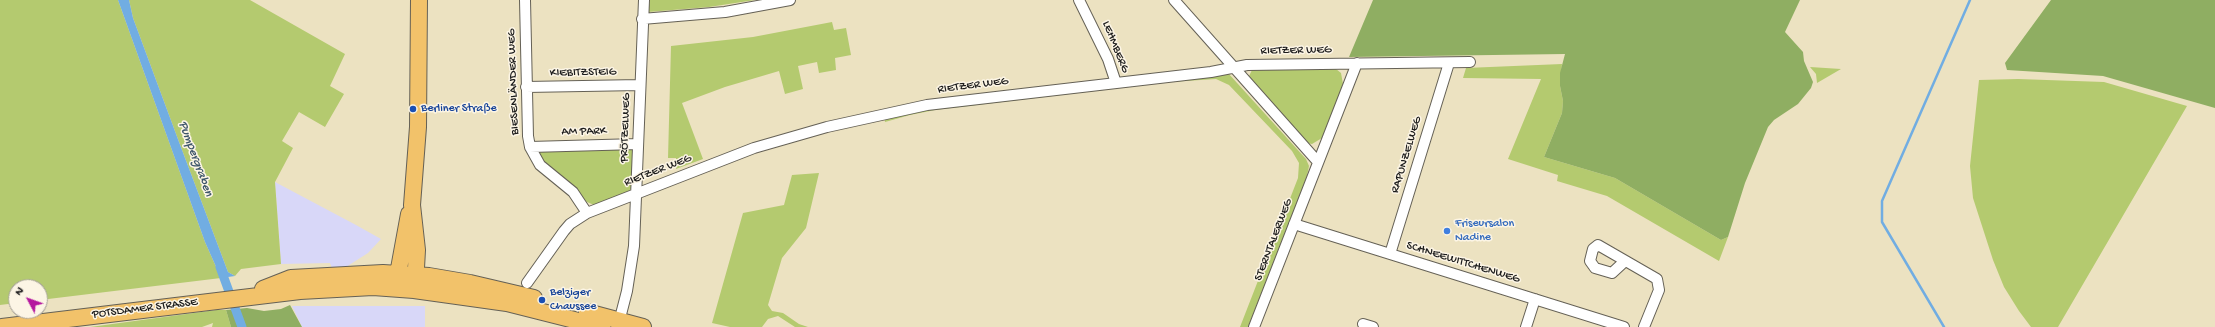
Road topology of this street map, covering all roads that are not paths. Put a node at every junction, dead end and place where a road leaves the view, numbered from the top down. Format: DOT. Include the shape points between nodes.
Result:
graph roads {
  1 [pos="419,0"];
  2 [pos="525,0"];
  3 [pos="644,0"];
  4 [pos="790,0"];
  5 [pos="1079,0"];
  6 [pos="1174,0"];
  7 [pos="642,19"];
  8 [pos="1470,62"];
  9 [pos="1357,63"];
  10 [pos="1449,63"];
  11 [pos="1234,67"];
  12 [pos="1116,83"];
  13 [pos="640,85"];
  14 [pos="526,87"];
  15 [pos="638,144"];
  16 [pos="530,146"];
  17 [pos="1318,162"];
  18 [pos="636,194"];
  19 [pos="412,205"];
  20 [pos="587,213"];
  21 [pos="1294,224"];
  22 [pos="1390,254"];
  23 [pos="1625,261"];
  24 [pos="398,274"];
  25 [pos="527,283"];
  26 [pos="412,285"];
  27 [pos="240,298"];
  28 [pos="1535,299"];
  29 [pos="619,324"];
  30 [pos="1363,324"];
  31 [pos="25,326"];
  32 [pos="2,327"];
  33 [pos="602,327"];
  34 [pos="643,327"];
  35 [pos="1254,327"];
  36 [pos="1373,327"];
  37 [pos="1526,327"];
  38 [pos="1624,327"];
  39 [pos="1644,327"];
  1 -- 19 [label="main road" via="418,121"];
  2 -- 14 [label="street, BIESENLÄNDER WEG"];
  3 -- 7 [label="street, PRÖTZELWEG"];
  4 -- 7 [label="street" via="725,12"];
  5 -- 12 [label="street, LEHMBERG" via="1108,59"];
  6 -- 11 [label="street"];
  7 -- 13 [label="street, PRÖTZELWEG"];
  8 -- 10 [label="street, RIETZER WEG"];
  9 -- 10 [label="street, RIETZER WEG"];
  9 -- 11 [label="street, RIETZER WEG" via="1260,64"];
  9 -- 17 [label="street, STERNTALERWEG"];
  10 -- 22 [label="street, RAPUNZELWEG"];
  11 -- 12 [label="street, RIETZER WEG"];
  11 -- 17 [label="street"];
  12 -- 18 [label="street, RIETZER WEG" via="927,105 827,127 754,148"];
  13 -- 14 [label="street, KIEBITZSTEIG"];
  13 -- 15 [label="street, PRÖTZELWEG"];
  14 -- 16 [label="street, BIESENLÄNDER WEG"];
  15 -- 16 [label="street, AM PARK"];
  15 -- 18 [label="street, PRÖTZELWEG"];
  16 -- 20 [label="street, BIESENLÄNDER WEG" via="540,165 573,192"];
  17 -- 21 [label="street, STERNTALERWEG"];
  18 -- 20 [label="street, RIETZER WEG"];
  18 -- 29 [label="street, PRÖTZELWEG" via="633,261"];
  19 -- 24 [label="main road"];
  19 -- 26 [label="main road" via="417,250"];
  20 -- 25 [label="street, RIETZER WEG" via="564,231"];
  21 -- 22 [label="street, SCHNEEWITTCHENWEG"];
  21 -- 35 [label="street, STERNTALERWEG"];
  22 -- 28 [label="street, SCHNEEWITTCHENWEG"];
  23 -- 39 [label="street" via="1654,277 1660,286"];
  24 -- 26 [label="main road"];
  24 -- 27 [label="main road, POTSDAMER STRASSE" via="344,274 291,278"];
  26 -- 27 [label="main road, POTSDAMER STRASSE" via="343,288"];
  26 -- 29 [label="main road" via="492,288"];
  26 -- 33 [label="main road" via="507,303"];
  27 -- 31 [label="main road, POTSDAMER STRASSE"];
  28 -- 37 [label="street"];
  28 -- 38 [label="street, SCHNEEWITTCHENWEG"];
  29 -- 34 [label="main road"];
  30 -- 36 [label="street"];
  31 -- 32 [label="main road, POTSDAMER STRASSE"];
}
